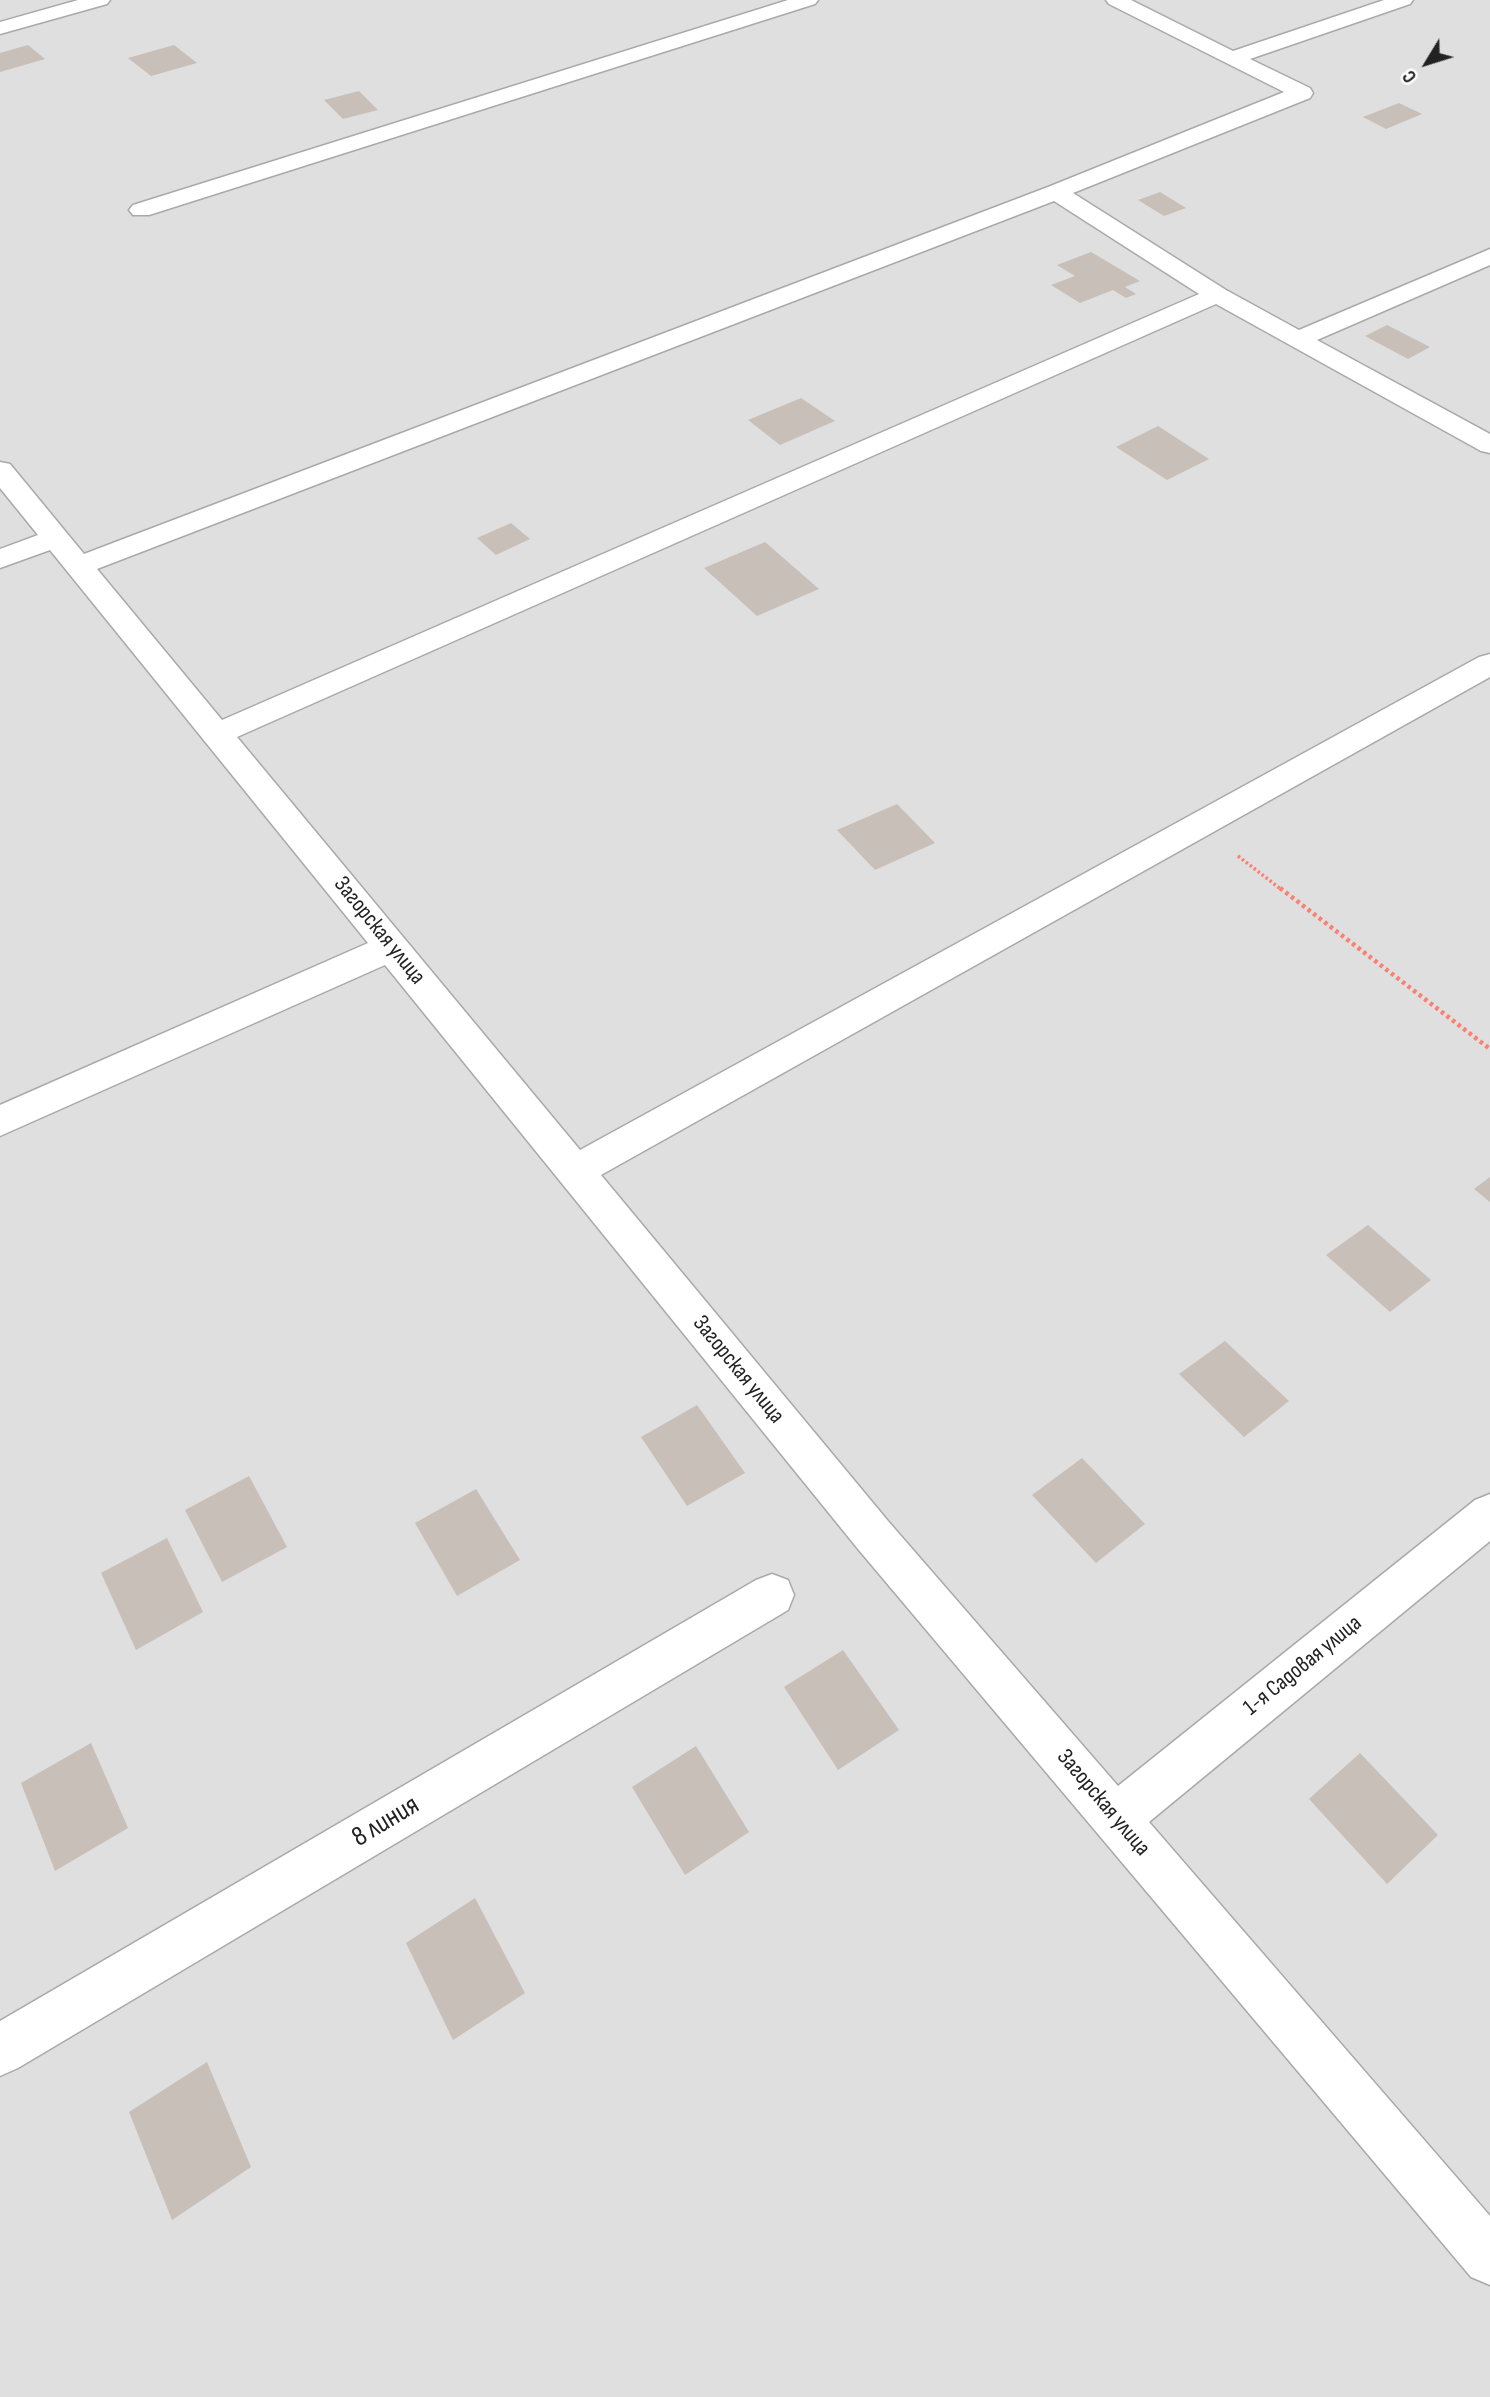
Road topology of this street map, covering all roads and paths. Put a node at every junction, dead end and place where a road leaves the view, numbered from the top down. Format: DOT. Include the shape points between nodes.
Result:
graph roads {
  1 [pos="100,0"];
  2 [pos="808,0"];
  3 [pos="1116,0"];
  4 [pos="1403,0"];
  5 [pos="0,28"];
  6 [pos="1232,58"];
  7 [pos="1056,192"];
  8 [pos="141,210"];
  9 [pos="1490,256"];
  10 [pos="1217,295"];
  11 [pos="1296,340"];
  12 [pos="1490,445"];
  13 [pos="0,470"];
  14 [pos="68,552"];
  15 [pos="0,559"];
  16 [pos="1490,664"];
  17 [pos="217,734"];
  18 [pos="1199,825"];
  19 [pos="392,947"];
  20 [pos="1490,1049"];
  21 [pos="0,1121"];
  22 [pos="575,1171"];
  23 [pos="1490,1514"];
  24 [pos="772,1595"];
  25 [pos="1116,1818"];
  26 [pos="0,2050"];
  27 [pos="1490,2258"];
  1 -- 5 [label="street"];
  2 -- 8 [label="street"];
  3 -- 6 [label="street"];
  4 -- 6 [label="street"];
  6 -- 7 [label="street" via="1302,93"];
  7 -- 10 [label="street"];
  7 -- 14 [label="street"];
  9 -- 11 [label="street"];
  10 -- 11 [label="street"];
  10 -- 17 [label="street"];
  11 -- 12 [label="street"];
  13 -- 14 [label="street, Загорская улица"];
  14 -- 15 [label="street"];
  14 -- 17 [label="street, Загорская улица"];
  16 -- 18 [label="street"];
  17 -- 19 [label="street, Загорская улица"];
  18 -- 20 [label="path"];
  18 -- 22 [label="street"];
  19 -- 21 [label="street"];
  19 -- 22 [label="street, Загорская улица"];
  22 -- 25 [label="street, Загорская улица" via="873,1535"];
  23 -- 25 [label="street, 1-я Садовая улица"];
  24 -- 26 [label="street, 8 линия"];
  25 -- 27 [label="street, Загорская улица"];
}
